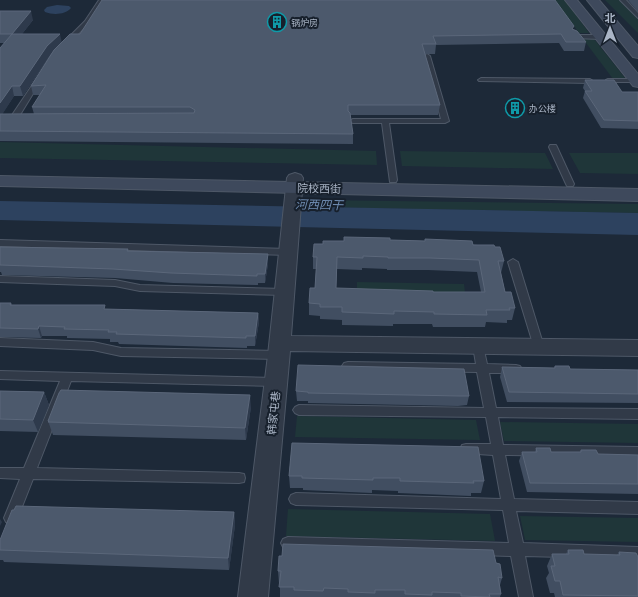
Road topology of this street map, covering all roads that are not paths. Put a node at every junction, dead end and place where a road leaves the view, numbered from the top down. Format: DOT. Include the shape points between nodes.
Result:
graph roads {
  1 [pos="102,0"];
  2 [pos="571,0"];
  3 [pos="594,0"];
  4 [pos="623,0"];
  5 [pos="638,16"];
  6 [pos="600,36"];
  7 [pos="574,37"];
  8 [pos="63,47"];
  9 [pos="638,54"];
  10 [pos="427,56"];
  11 [pos="41,76"];
  12 [pos="481,80"];
  13 [pos="590,81"];
  14 [pos="608,81"];
  15 [pos="637,82"];
  16 [pos="20,120"];
  17 [pos="353,121"];
  18 [pos="385,121"];
  19 [pos="553,147"];
  20 [pos="0,172"];
  21 [pos="393,180"];
  22 [pos="0,182"];
  23 [pos="570,184"];
  24 [pos="638,185"];
  25 [pos="293,189"];
  26 [pos="638,195"];
  27 [pos="0,243"];
  28 [pos="288,252"];
  29 [pos="513,262"];
  30 [pos="0,279"];
  31 [pos="285,292"];
  32 [pos="0,342"];
  33 [pos="478,346"];
  34 [pos="539,347"];
  35 [pos="638,348"];
  36 [pos="280,349"];
  37 [pos="340,366"];
  38 [pos="483,368"];
  39 [pos="529,369"];
  40 [pos="0,375"];
  41 [pos="67,376"];
  42 [pos="276,382"];
  43 [pos="299,410"];
  44 [pos="491,412"];
  45 [pos="638,414"];
  46 [pos="452,449"];
  47 [pos="498,450"];
  48 [pos="638,452"];
  49 [pos="0,473"];
  50 [pos="29,474"];
  51 [pos="239,478"];
  52 [pos="296,499"];
  53 [pos="509,505"];
  54 [pos="638,508"];
  55 [pos="6,532"];
  56 [pos="288,543"];
  57 [pos="517,550"];
  58 [pos="638,553"];
  59 [pos="253,597"];
  60 [pos="526,597"];
  1 -- 8 [label="lane" via="87,22"];
  2 -- 6 [label="main road"];
  3 -- 9 [label="main road"];
  4 -- 5 [label="lane"];
  6 -- 7 [label="lane"];
  6 -- 15 [label="main road"];
  10 -- 18 [label="lane" via="445,121"];
  11 -- 16 [label="lane" via="12,120"];
  12 -- 13 [label="lane"];
  14 -- 15 [label="lane"];
  17 -- 18 [label="lane"];
  18 -- 21 [label="lane"];
  19 -- 23 [label="lane"];
  20 -- 25 [label="main road, 院校西街"];
  21 -- 23 [label="main road, 院校西街"];
  21 -- 25 [label="main road, 院校西街"];
  22 -- 25 [label="main road, 院校西街"];
  23 -- 24 [label="main road, 院校西街"];
  25 -- 26 [label="main road, 院校西街"];
  25 -- 28 [label="street, 韩家屯巷"];
  27 -- 28 [label="lane"];
  28 -- 31 [label="street, 韩家屯巷"];
  29 -- 34 [label="lane"];
  30 -- 31 [label="lane" via="115,283 140,288"];
  31 -- 36 [label="street, 韩家屯巷"];
  32 -- 36 [label="lane" via="93,346 121,352"];
  33 -- 34 [label="street"];
  33 -- 36 [label="street"];
  33 -- 38 [label="lane"];
  34 -- 35 [label="street"];
  36 -- 42 [label="street, 韩家屯巷"];
  37 -- 38 [label="lane"];
  38 -- 39 [label="lane"];
  38 -- 44 [label="lane"];
  40 -- 41 [label="lane"];
  41 -- 42 [label="lane"];
  41 -- 50 [label="lane"];
  42 -- 59 [label="street, 韩家屯巷"];
  43 -- 44 [label="lane"];
  44 -- 45 [label="lane"];
  44 -- 47 [label="lane"];
  46 -- 47 [label="lane"];
  47 -- 48 [label="lane"];
  47 -- 53 [label="lane"];
  49 -- 50 [label="lane"];
  50 -- 51 [label="lane"];
  50 -- 55 [label="lane"];
  52 -- 53 [label="lane"];
  53 -- 54 [label="lane"];
  53 -- 57 [label="lane"];
  56 -- 57 [label="lane"];
  57 -- 58 [label="lane"];
  57 -- 60 [label="lane"];
}
